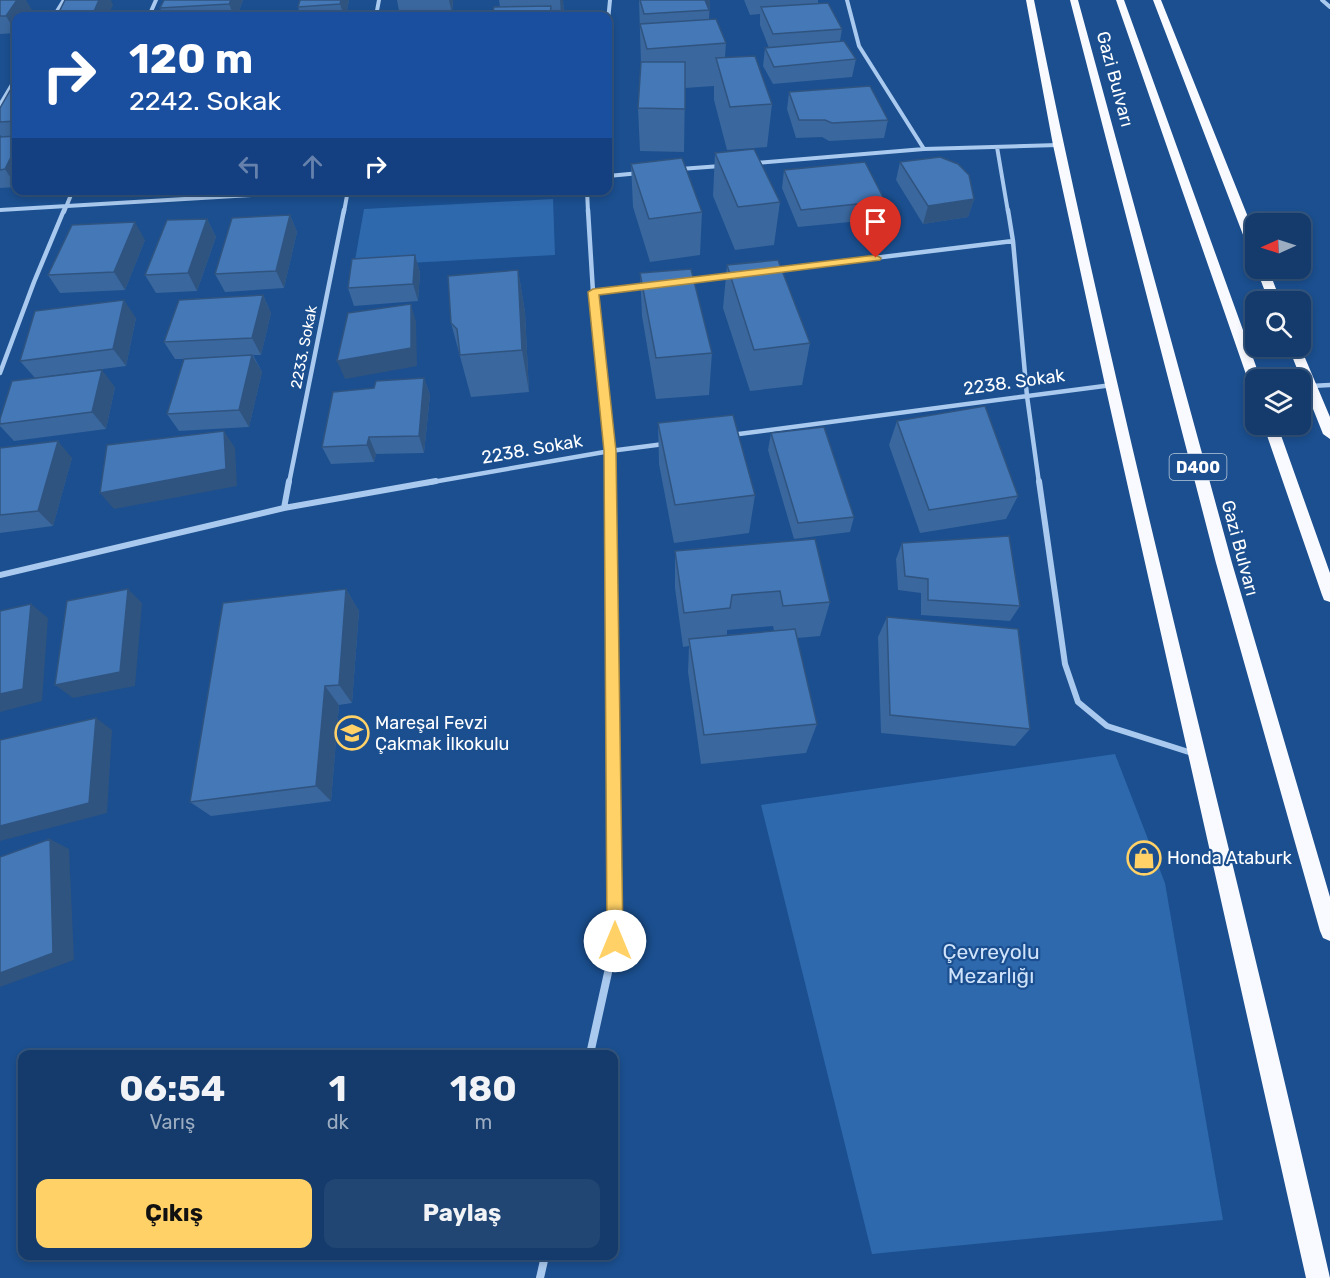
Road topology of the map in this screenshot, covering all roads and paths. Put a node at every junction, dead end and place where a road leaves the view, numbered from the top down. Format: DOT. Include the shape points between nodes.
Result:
graph roads {
  1 [pos="847,0"];
  2 [pos="1029,0"];
  3 [pos="1074,0"];
  4 [pos="1120,0"];
  5 [pos="1157,0"];
  6 [pos="1322,0"];
  7 [pos="1330,7"];
  8 [pos="12,85"];
  9 [pos="0,105"];
  10 [pos="1058,145"];
  11 [pos="997,147"];
  12 [pos="924,149"];
  13 [pos="748,164"];
  14 [pos="725,166"];
  15 [pos="678,170"];
  16 [pos="643,172"];
  17 [pos="612,176"];
  18 [pos="71,195"];
  19 [pos="244,195"];
  20 [pos="347,195"];
  21 [pos="587,195"];
  22 [pos="66,205"];
  23 [pos="0,210"];
  24 [pos="1245,225"];
  25 [pos="1013,241"];
  26 [pos="770,271"];
  27 [pos="735,275"];
  28 [pos="676,282"];
  29 [pos="652,285"];
  30 [pos="593,292"];
  31 [pos="1251,369"];
  32 [pos="0,373"];
  33 [pos="1112,385"];
  34 [pos="1330,385"];
  35 [pos="1311,386"];
  36 [pos="1026,396"];
  37 [pos="1330,434"];
  38 [pos="729,435"];
  39 [pos="1274,435"];
  40 [pos="670,443"];
  41 [pos="610,451"];
  42 [pos="284,508"];
  43 [pos="0,575"];
  44 [pos="1330,595"];
  45 [pos="1197,755"];
  46 [pos="1330,931"];
  47 [pos="591,1050"];
  48 [pos="544,1260"];
  49 [pos="540,1278"];
  50 [pos="1318,1278"];
  1 -- 12 [label="street" via="859,46"];
  2 -- 10 [label="highway"];
  3 -- 46 [label="highway, Gazi Bulvarı / D400" via="1224,563"];
  4 -- 31 [label="highway, Gazi Bulvarı"];
  5 -- 24 [label="highway"];
  6 -- 7 [label="street"];
  8 -- 9 [label="street"];
  10 -- 11 [label="street"];
  10 -- 33 [label="highway"];
  11 -- 12 [label="street"];
  11 -- 25 [label="street"];
  12 -- 13 [label="street"];
  14 -- 15 [label="street"];
  16 -- 17 [label="street"];
  18 -- 22 [label="street"];
  19 -- 22 [label="street"];
  20 -- 42 [label="street, 2233. Sokak"];
  21 -- 30 [label="street"];
  22 -- 23 [label="street"];
  22 -- 32 [label="street"];
  25 -- 26 [label="street"];
  25 -- 36 [label="street"];
  27 -- 28 [label="street"];
  29 -- 30 [label="street"];
  30 -- 41 [label="street"];
  33 -- 36 [label="street, 2238. Sokak"];
  33 -- 45 [label="highway"];
  34 -- 35 [label="street"];
  35 -- 37 [label="highway"];
  36 -- 38 [label="street, 2238. Sokak"];
  36 -- 45 [label="street" via="1065,664 1078,702 1107,726"];
  39 -- 44 [label="highway"];
  40 -- 41 [label="street, 2238. Sokak"];
  41 -- 42 [label="street, 2238. Sokak"];
  41 -- 47 [label="street" via="615,941"];
  42 -- 43 [label="street, 2238. Sokak"];
  45 -- 50 [label="highway"];
  48 -- 49 [label="street"];
}
